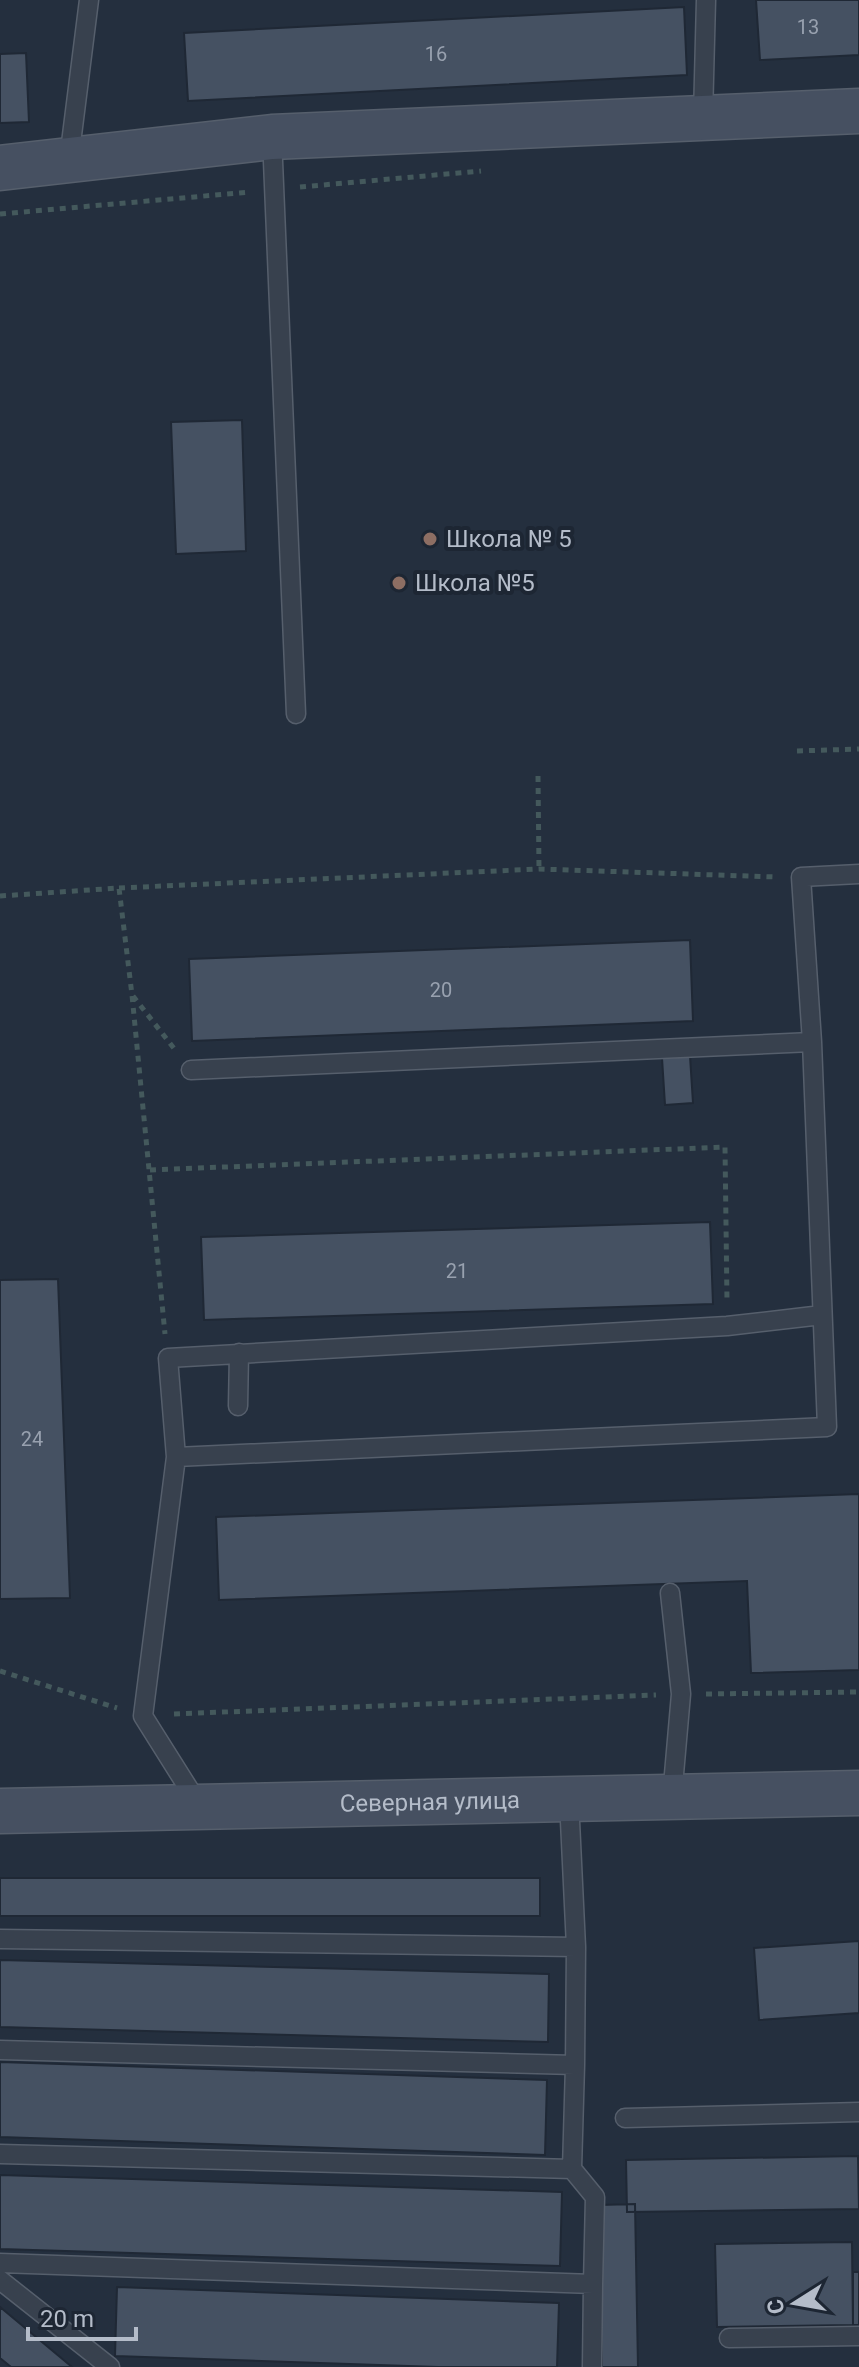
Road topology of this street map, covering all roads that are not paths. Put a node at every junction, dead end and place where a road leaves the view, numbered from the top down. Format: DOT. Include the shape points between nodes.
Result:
graph roads {
  1 [pos="89,0"];
  2 [pos="706,0"];
  3 [pos="859,111"];
  4 [pos="703,117"];
  5 [pos="272,137"];
  6 [pos="69,159"];
  7 [pos="0,168"];
  8 [pos="296,714"];
  9 [pos="859,874"];
  10 [pos="812,1042"];
  11 [pos="191,1070"];
  12 [pos="822,1315"];
  13 [pos="239,1353"];
  14 [pos="238,1406"];
  15 [pos="176,1457"];
  16 [pos="670,1593"];
  17 [pos="859,1793"];
  18 [pos="672,1797"];
  19 [pos="569,1800"];
  20 [pos="200,1807"];
  21 [pos="0,1811"];
  22 [pos="0,1939"];
  23 [pos="576,1947"];
  24 [pos="0,2050"];
  25 [pos="575,2065"];
  26 [pos="859,2112"];
  27 [pos="625,2118"];
  28 [pos="0,2154"];
  29 [pos="572,2169"];
  30 [pos="0,2263"];
  31 [pos="0,2280"];
  32 [pos="593,2284"];
  33 [pos="859,2336"];
  34 [pos="729,2338"];
  35 [pos="110,2367"];
  36 [pos="592,2367"];
  1 -- 6 [label="lane"];
  2 -- 4 [label="lane"];
  3 -- 4 [label="street"];
  4 -- 5 [label="street"];
  5 -- 6 [label="street"];
  5 -- 8 [label="lane"];
  6 -- 7 [label="street"];
  9 -- 10 [label="lane" via="801,877"];
  10 -- 11 [label="lane"];
  10 -- 12 [label="lane"];
  12 -- 13 [label="lane" via="727,1326"];
  12 -- 15 [label="lane" via="827,1427"];
  13 -- 14 [label="lane"];
  13 -- 15 [label="lane" via="168,1358"];
  15 -- 20 [label="lane" via="143,1716"];
  16 -- 18 [label="lane" via="681,1694"];
  17 -- 18 [label="street, Северная улица"];
  18 -- 19 [label="street, Северная улица"];
  19 -- 20 [label="street, Северная улица"];
  19 -- 23 [label="lane"];
  20 -- 21 [label="street, Северная улица"];
  22 -- 23 [label="lane"];
  23 -- 25 [label="lane"];
  24 -- 25 [label="lane"];
  25 -- 29 [label="lane"];
  26 -- 27 [label="lane"];
  28 -- 29 [label="lane"];
  29 -- 32 [label="lane" via="595,2197"];
  30 -- 32 [label="lane"];
  31 -- 35 [label="lane"];
  32 -- 36 [label="lane"];
  33 -- 34 [label="lane"];
}
